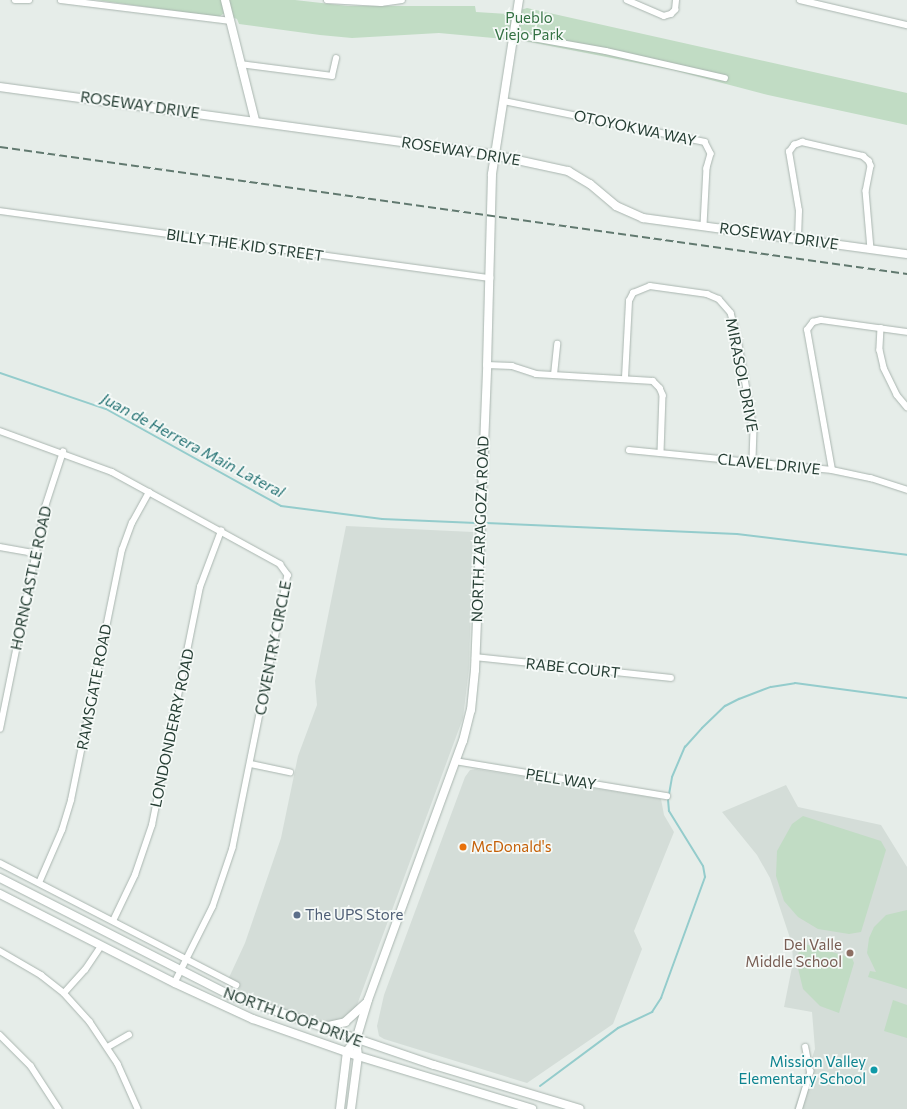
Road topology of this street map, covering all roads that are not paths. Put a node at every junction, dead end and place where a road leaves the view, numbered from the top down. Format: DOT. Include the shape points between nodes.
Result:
graph roads {
  1 [pos="15,0"];
  2 [pos="29,0"];
  3 [pos="61,0"];
  4 [pos="225,0"];
  5 [pos="327,0"];
  6 [pos="402,0"];
  7 [pos="519,0"];
  8 [pos="627,0"];
  9 [pos="676,0"];
  10 [pos="800,0"];
  11 [pos="231,21"];
  12 [pos="907,25"];
  13 [pos="516,35"];
  14 [pos="336,58"];
  15 [pos="240,64"];
  16 [pos="724,78"];
  17 [pos="0,87"];
  18 [pos="504,101"];
  19 [pos="255,120"];
  20 [pos="494,155"];
  21 [pos="0,211"];
  22 [pos="704,226"];
  23 [pos="798,239"];
  24 [pos="871,249"];
  25 [pos="907,254"];
  26 [pos="490,278"];
  27 [pos="881,328"];
  28 [pos="907,332"];
  29 [pos="557,344"];
  30 [pos="487,365"];
  31 [pos="554,375"];
  32 [pos="625,378"];
  33 [pos="907,407"];
  34 [pos="0,431"];
  35 [pos="629,450"];
  36 [pos="63,452"];
  37 [pos="661,453"];
  38 [pos="753,463"];
  39 [pos="832,470"];
  40 [pos="907,490"];
  41 [pos="149,492"];
  42 [pos="221,532"];
  43 [pos="0,547"];
  44 [pos="35,554"];
  45 [pos="475,657"];
  46 [pos="671,678"];
  47 [pos="0,729"];
  48 [pos="455,761"];
  49 [pos="251,764"];
  50 [pos="290,772"];
  51 [pos="667,796"];
  52 [pos="0,863"];
  53 [pos="0,878"];
  54 [pos="39,883"];
  55 [pos="0,894"];
  56 [pos="113,921"];
  57 [pos="100,946"];
  58 [pos="0,951"];
  59 [pos="187,959"];
  60 [pos="181,971"];
  61 [pos="175,983"];
  62 [pos="236,984"];
  63 [pos="64,993"];
  64 [pos="368,1000"];
  65 [pos="321,1028"];
  66 [pos="0,1035"];
  67 [pos="129,1035"];
  68 [pos="356,1040"];
  69 [pos="108,1047"];
  70 [pos="805,1047"];
  71 [pos="347,1051"];
  72 [pos="358,1056"];
  73 [pos="497,1084"];
  74 [pos="492,1096"];
  75 [pos="58,1109"];
  76 [pos="138,1109"];
  77 [pos="340,1109"];
  78 [pos="351,1109"];
  79 [pos="532,1109"];
  80 [pos="580,1109"];
  81 [pos="799,1109"];
  1 -- 2 [label="street"];
  3 -- 11 [label="street"];
  4 -- 11 [label="main road"];
  5 -- 6 [label="street" via="381,3"];
  7 -- 13 [label="main road, NORTH ZARAGOZA ROAD"];
  8 -- 9 [label="street" via="664,16 675,10"];
  10 -- 12 [label="street"];
  11 -- 15 [label="main road"];
  13 -- 16 [label="street" via="606,51"];
  13 -- 18 [label="main road, NORTH ZARAGOZA ROAD"];
  14 -- 15 [label="street" via="332,76"];
  15 -- 19 [label="main road"];
  17 -- 19 [label="main road, ROSEWAY DRIVE"];
  18 -- 20 [label="main road, NORTH ZARAGOZA ROAD"];
  18 -- 22 [label="street, OTOYOKWA WAY" via="705,142 711,154 707,168"];
  19 -- 20 [label="main road, ROSEWAY DRIVE"];
  20 -- 22 [label="main road, ROSEWAY DRIVE" via="568,171 590,184 616,206 636,216"];
  20 -- 26 [label="main road, NORTH ZARAGOZA ROAD"];
  21 -- 26 [label="street, BILLY THE KID STREET"];
  22 -- 23 [label="main road, ROSEWAY DRIVE"];
  23 -- 24 [label="main road, ROSEWAY DRIVE"];
  23 -- 24 [label="street" via="799,211 789,152 794,145 802,142 863,156 869,161 871,166 866,191"];
  24 -- 25 [label="main road, ROSEWAY DRIVE"];
  26 -- 30 [label="main road, NORTH ZARAGOZA ROAD"];
  27 -- 28 [label="street"];
  27 -- 33 [label="street" via="880,350 884,368"];
  27 -- 39 [label="street" via="821,320 813,322 807,330"];
  29 -- 31 [label="street"];
  30 -- 31 [label="street" via="507,365 536,374"];
  30 -- 45 [label="main road, NORTH ZARAGOZA ROAD"];
  31 -- 32 [label="street"];
  32 -- 37 [label="street" via="648,380 660,388 664,398"];
  32 -- 38 [label="street, MIRASOL DRIVE" via="629,301 632,293 650,286 708,294 719,299 731,313 738,339 754,430"];
  34 -- 36 [label="street, COVENTRY CIRCLE"];
  35 -- 37 [label="street, CLAVEL DRIVE"];
  36 -- 41 [label="street, COVENTRY CIRCLE" via="94,464"];
  36 -- 44 [label="street, HORNCASTLE ROAD" via="49,494"];
  37 -- 38 [label="street, CLAVEL DRIVE"];
  38 -- 39 [label="street, CLAVEL DRIVE"];
  39 -- 40 [label="street, CLAVEL DRIVE" via="871,478"];
  41 -- 42 [label="street, COVENTRY CIRCLE"];
  41 -- 54 [label="street, RAMSGATE ROAD" via="132,523 122,550 71,800 62,830"];
  42 -- 49 [label="street, COVENTRY CIRCLE" via="280,564 288,575"];
  42 -- 56 [label="street, LONDONDERRY ROAD" via="200,587 150,832 138,868"];
  43 -- 44 [label="street"];
  44 -- 47 [label="street, HORNCASTLE ROAD"];
  45 -- 46 [label="street, RABE COURT"];
  45 -- 48 [label="main road, NORTH ZARAGOZA ROAD" via="471,710"];
  48 -- 51 [label="street, PELL WAY"];
  48 -- 64 [label="main road, NORTH ZARAGOZA ROAD"];
  49 -- 50 [label="street"];
  49 -- 59 [label="street, COVENTRY CIRCLE" via="227,868 213,907"];
  52 -- 54 [label="street"];
  53 -- 60 [label="main road, NORTH LOOP DRIVE"];
  54 -- 56 [label="street"];
  55 -- 57 [label="main road, NORTH LOOP DRIVE"];
  56 -- 59 [label="street"];
  57 -- 61 [label="main road, NORTH LOOP DRIVE"];
  57 -- 63 [label="street" via="85,970"];
  58 -- 63 [label="street" via="30,967"];
  59 -- 60 [label="street, COVENTRY CIRCLE"];
  59 -- 62 [label="street"];
  60 -- 61 [label="street, COVENTRY CIRCLE"];
  60 -- 65 [label="main road, NORTH LOOP DRIVE" via="232,996"];
  61 -- 71 [label="main road, NORTH LOOP DRIVE" via="253,1019"];
  63 -- 69 [label="street"];
  64 -- 65 [label="main road" via="345,1022"];
  64 -- 68 [label="main road, NORTH ZARAGOZA ROAD"];
  65 -- 68 [label="main road, NORTH LOOP DRIVE"];
  66 -- 75 [label="street" via="31,1066"];
  67 -- 69 [label="street"];
  68 -- 71 [label="main road, NORTH ZARAGOZA ROAD"];
  68 -- 72 [label="main road, NORTH ZARAGOZA ROAD"];
  68 -- 73 [label="main road, NORTH LOOP DRIVE"];
  69 -- 76 [label="street" via="128,1082"];
  70 -- 81 [label="street" via="810,1072"];
  71 -- 72 [label="main road, NORTH LOOP DRIVE"];
  71 -- 77 [label="main road"];
  72 -- 74 [label="main road, NORTH LOOP DRIVE"];
  72 -- 78 [label="main road, NORTH ZARAGOZA ROAD"];
  73 -- 74 [label="main road"];
  73 -- 80 [label="main road, NORTH LOOP DRIVE"];
  74 -- 79 [label="main road, NORTH LOOP DRIVE"];
}
